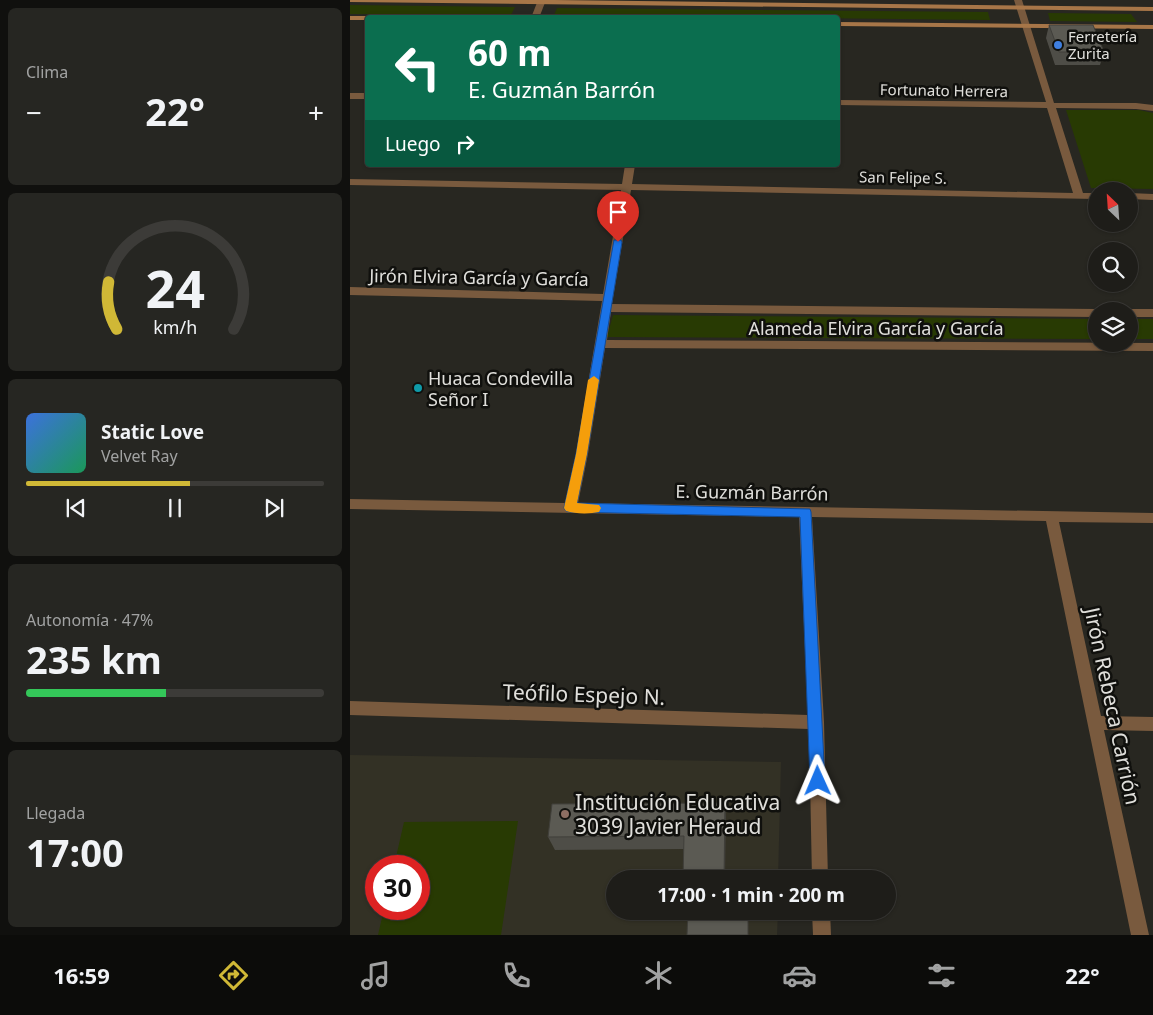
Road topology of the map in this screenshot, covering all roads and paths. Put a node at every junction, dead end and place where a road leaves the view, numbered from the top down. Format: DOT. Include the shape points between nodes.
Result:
graph roads {
  1 [pos="350,0"];
  2 [pos="395,0"];
  3 [pos="1136,0"];
  4 [pos="541,1"];
  5 [pos="873,3"];
  6 [pos="1020,4"];
  7 [pos="1153,9"];
  8 [pos="536,15"];
  9 [pos="350,18"];
  10 [pos="365,18"];
  11 [pos="840,24"];
  12 [pos="1027,26"];
  13 [pos="1153,27"];
  14 [pos="350,96"];
  15 [pos="365,96"];
  16 [pos="840,103"];
  17 [pos="1051,105"];
  18 [pos="1153,108"];
  19 [pos="630,167"];
  20 [pos="350,182"];
  21 [pos="627,187"];
  22 [pos="1079,196"];
  23 [pos="1088,196"];
  24 [pos="1138,196"];
  25 [pos="1153,197"];
  26 [pos="350,291"];
  27 [pos="607,303"];
  28 [pos="1088,313"];
  29 [pos="1138,313"];
  30 [pos="1153,313"];
  31 [pos="599,344"];
  32 [pos="1153,347"];
  33 [pos="350,504"];
  34 [pos="570,508"];
  35 [pos="805,512"];
  36 [pos="1051,516"];
  37 [pos="1153,518"];
  38 [pos="350,708"];
  39 [pos="816,722"];
  40 [pos="1095,722"];
  41 [pos="1153,724"];
  42 [pos="820,870"];
  43 [pos="821,920"];
  44 [pos="822,935"];
  45 [pos="1140,935"];
  1 -- 2 [label="main road"];
  2 -- 4 [label="main road"];
  3 -- 7 [label="main road"];
  4 -- 5 [label="main road"];
  4 -- 8 [label="street"];
  5 -- 6 [label="main road"];
  6 -- 7 [label="main road"];
  6 -- 12 [label="street"];
  9 -- 10 [label="main road"];
  11 -- 12 [label="main road"];
  12 -- 13 [label="main road"];
  12 -- 17 [label="street"];
  14 -- 15 [label="street"];
  16 -- 17 [label="street, Fortunato Herrera"];
  17 -- 18 [label="street, Fortunato Herrera"];
  17 -- 22 [label="street"];
  19 -- 21 [label="street"];
  20 -- 21 [label="street, San Felipe S."];
  21 -- 22 [label="street, San Felipe S."];
  21 -- 27 [label="street"];
  22 -- 23 [label="street, San Felipe S."];
  24 -- 25 [label="street"];
  26 -- 27 [label="street, Jirón Elvira García y García"];
  27 -- 28 [label="street, Alameda Elvira García y García"];
  27 -- 31 [label="street"];
  29 -- 30 [label="street"];
  31 -- 32 [label="street, Alameda Elvira García y García"];
  31 -- 34 [label="street"];
  33 -- 34 [label="street, E. Guzmán Barrón"];
  34 -- 35 [label="street, E. Guzmán Barrón"];
  35 -- 36 [label="street, E. Guzmán Barrón"];
  35 -- 39 [label="street"];
  36 -- 37 [label="street, E. Guzmán Barrón"];
  36 -- 40 [label="street, Jirón Rebeca Carrión"];
  38 -- 39 [label="street, Teófilo Espejo N."];
  39 -- 42 [label="street"];
  40 -- 41 [label="street"];
  40 -- 45 [label="street, Jirón Rebeca Carrión"];
  43 -- 44 [label="street"];
}
